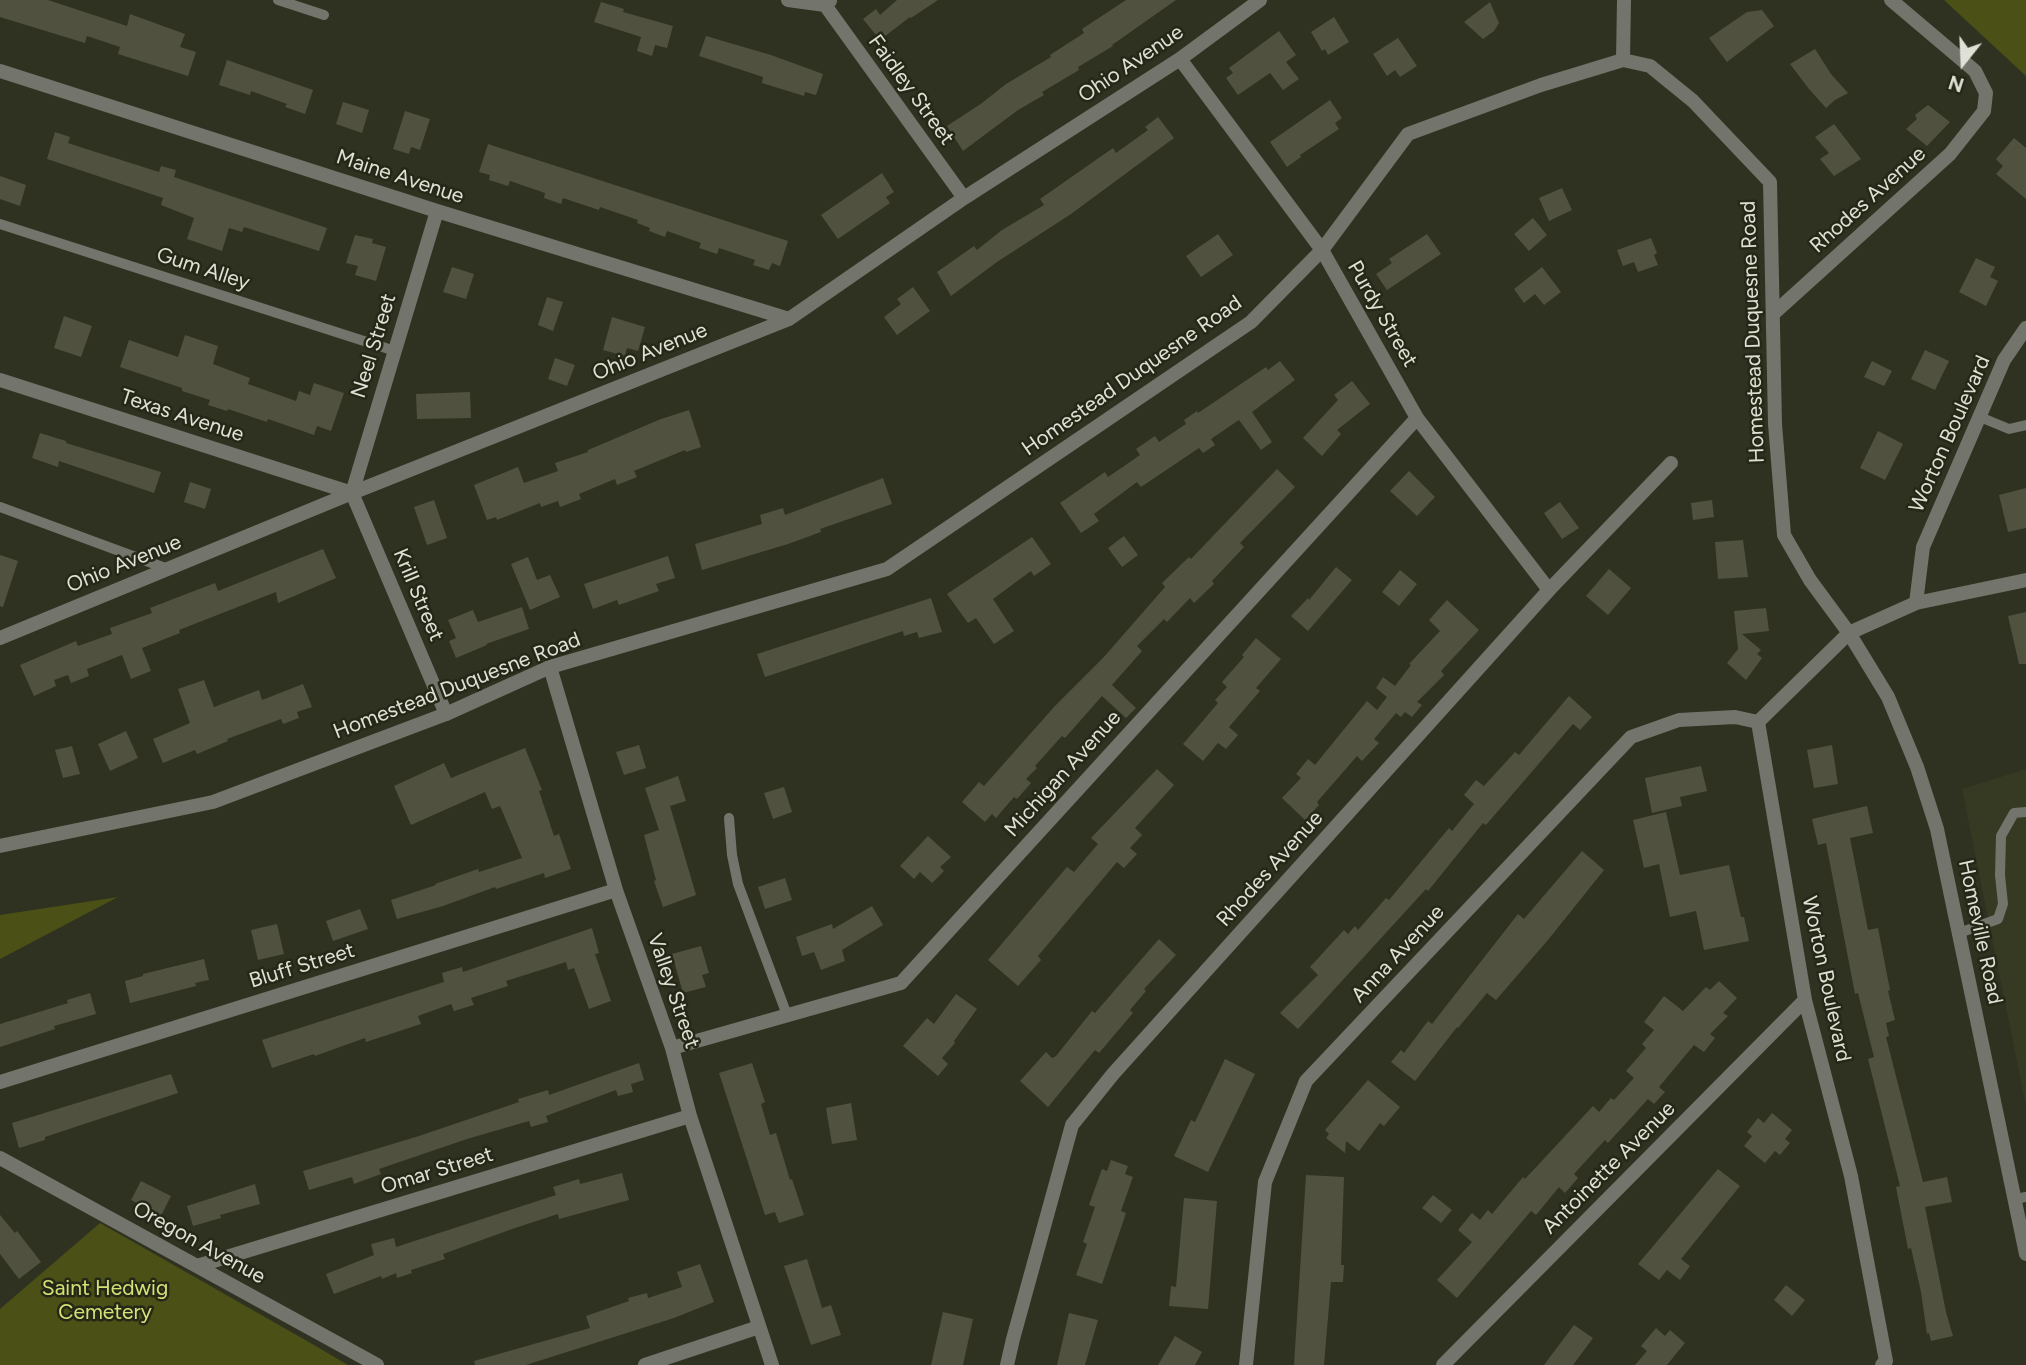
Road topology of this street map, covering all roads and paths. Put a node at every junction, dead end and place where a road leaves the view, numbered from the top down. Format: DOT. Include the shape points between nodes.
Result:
graph roads {
  1 [pos="278,0"];
  2 [pos="788,0"];
  3 [pos="1260,0"];
  4 [pos="1625,0"];
  5 [pos="1891,0"];
  6 [pos="828,3"];
  7 [pos="324,15"];
  8 [pos="1180,59"];
  9 [pos="1623,60"];
  10 [pos="0,71"];
  11 [pos="964,198"];
  12 [pos="437,211"];
  13 [pos="0,224"];
  14 [pos="1322,250"];
  15 [pos="1773,314"];
  16 [pos="789,319"];
  17 [pos="2026,328"];
  18 [pos="395,351"];
  19 [pos="0,380"];
  20 [pos="1980,417"];
  21 [pos="1417,418"];
  22 [pos="2026,425"];
  23 [pos="1671,463"];
  24 [pos="352,493"];
  25 [pos="0,508"];
  26 [pos="168,569"];
  27 [pos="2026,580"];
  28 [pos="1549,590"];
  29 [pos="1916,603"];
  30 [pos="1849,634"];
  31 [pos="0,638"];
  32 [pos="550,667"];
  33 [pos="446,714"];
  34 [pos="1758,722"];
  35 [pos="2026,812"];
  36 [pos="729,818"];
  37 [pos="0,846"];
  38 [pos="616,890"];
  39 [pos="1959,933"];
  40 [pos="1805,1000"];
  41 [pos="787,1016"];
  42 [pos="673,1048"];
  43 [pos="0,1082"];
  44 [pos="690,1116"];
  45 [pos="0,1158"];
  46 [pos="2020,1198"];
  47 [pos="2026,1254"];
  48 [pos="197,1266"];
  49 [pos="759,1327"];
  50 [pos="1887,1364"];
  51 [pos="377,1365"];
  52 [pos="645,1365"];
  53 [pos="772,1365"];
  54 [pos="1007,1365"];
  55 [pos="1247,1365"];
  56 [pos="1443,1365"];
  1 -- 7 [label="lane"];
  2 -- 6 [label="street"];
  3 -- 8 [label="street, Ohio Avenue"];
  4 -- 9 [label="street"];
  5 -- 15 [label="street, Rhodes Avenue" via="1975,71 1986,93 1984,111 1950,154"];
  6 -- 11 [label="street, Faidley Street"];
  8 -- 11 [label="street, Ohio Avenue"];
  8 -- 14 [label="street, Purdy Street"];
  9 -- 14 [label="street, Homestead Duquesne Road" via="1408,134"];
  9 -- 15 [label="street, Homestead Duquesne Road" via="1650,66 1693,102 1770,182"];
  10 -- 12 [label="street, Maine Avenue"];
  11 -- 16 [label="street, Ohio Avenue"];
  12 -- 16 [label="street, Maine Avenue"];
  12 -- 18 [label="street, Neel Street"];
  13 -- 18 [label="lane, Gum Alley"];
  14 -- 21 [label="street, Purdy Street"];
  14 -- 32 [label="street, Homestead Duquesne Road" via="1251,322 887,569"];
  15 -- 30 [label="street, Homestead Duquesne Road" via="1784,535"];
  16 -- 24 [label="street, Ohio Avenue"];
  17 -- 20 [label="street, Worton Boulevard" via="2004,360"];
  18 -- 24 [label="street, Neel Street"];
  19 -- 24 [label="street, Texas Avenue"];
  20 -- 22 [label="lane" via="2009,429"];
  20 -- 29 [label="street, Worton Boulevard" via="1923,547"];
  21 -- 28 [label="street, Purdy Street"];
  21 -- 41 [label="street, Michigan Avenue" via="901,983"];
  23 -- 28 [label="street, Rhodes Avenue"];
  24 -- 26 [label="street, Ohio Avenue"];
  24 -- 33 [label="street, Krill Street"];
  25 -- 26 [label="lane"];
  26 -- 31 [label="street, Ohio Avenue"];
  27 -- 29 [label="street"];
  28 -- 54 [label="street, Rhodes Avenue" via="1072,1125"];
  29 -- 30 [label="street"];
  30 -- 34 [label="street"];
  30 -- 39 [label="street, Homeville Road" via="1888,697 1917,767 1937,829"];
  32 -- 33 [label="street, Homestead Duquesne Road"];
  32 -- 38 [label="street, Valley Street"];
  33 -- 37 [label="street, Homestead Duquesne Road" via="213,802"];
  34 -- 40 [label="street, Worton Boulevard"];
  34 -- 55 [label="street, Anna Avenue" via="1735,717 1679,720 1631,737 1306,1081 1265,1182"];
  35 -- 39 [label="lane" via="2014,813 2001,836 2003,904 1998,919"];
  36 -- 41 [label="lane" via="738,884"];
  38 -- 42 [label="street, Valley Street"];
  38 -- 43 [label="street, Bluff Street"];
  39 -- 46 [label="street, Homeville Road"];
  40 -- 50 [label="street, Worton Boulevard" via="1851,1176"];
  40 -- 56 [label="street, Antoinette Avenue"];
  41 -- 42 [label="street, Michigan Avenue"];
  42 -- 44 [label="street, Valley Street"];
  44 -- 48 [label="street, Omar Street"];
  44 -- 49 [label="street, Valley Street"];
  45 -- 48 [label="street, Oregon Avenue"];
  46 -- 47 [label="street, Homeville Road"];
  48 -- 51 [label="street, Oregon Avenue"];
  49 -- 52 [label="street"];
  49 -- 53 [label="street"];
}
